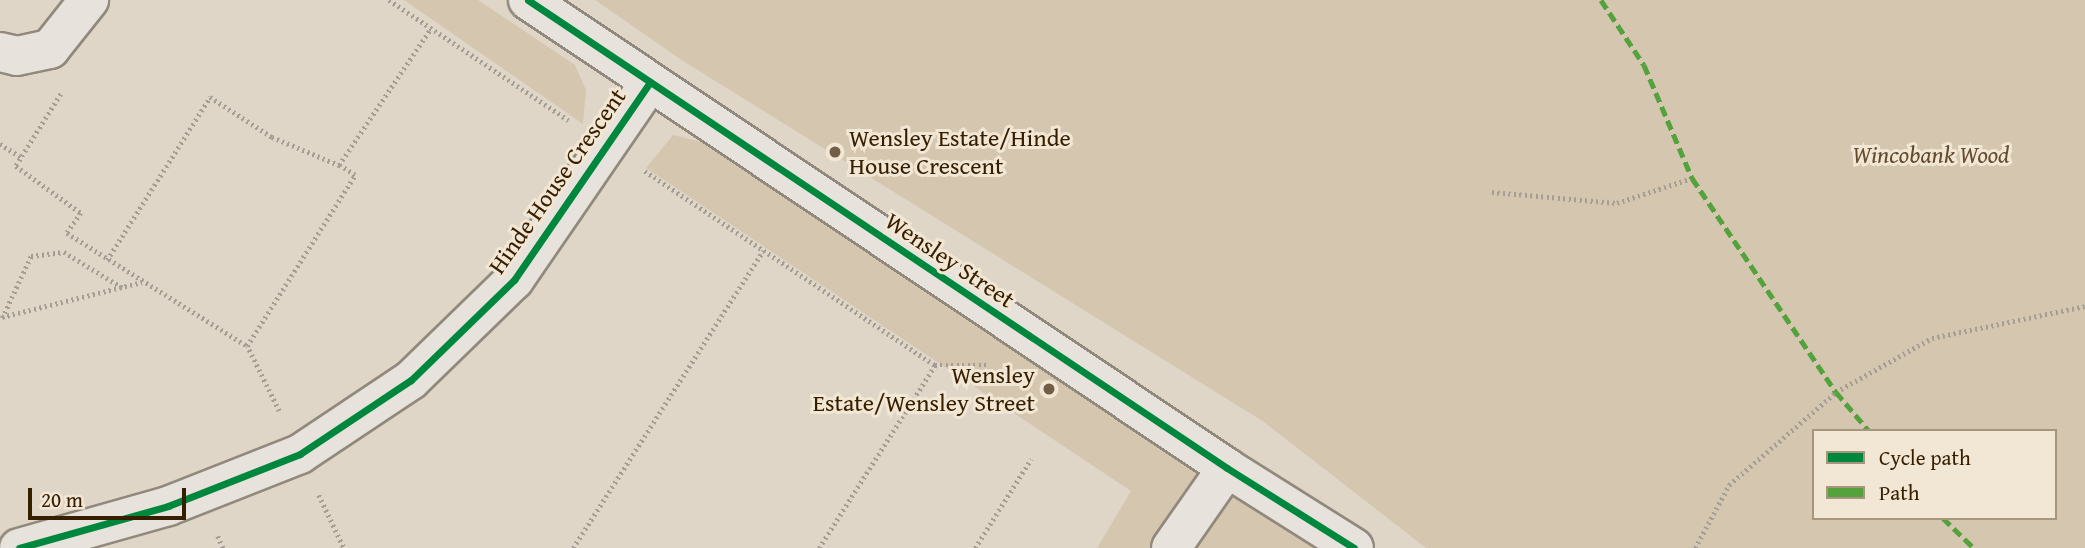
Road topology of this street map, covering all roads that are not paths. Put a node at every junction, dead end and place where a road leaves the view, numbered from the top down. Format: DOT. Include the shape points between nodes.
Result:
graph roads {
  1 [pos="89,0"];
  2 [pos="528,0"];
  3 [pos="0,52"];
  4 [pos="650,82"];
  5 [pos="1227,468"];
  6 [pos="19,548"];
  7 [pos="1171,548"];
  8 [pos="1354,548"];
  1 -- 3 [label="street" via="50,49 17,56"];
  2 -- 4 [label="street, Wensley Street"];
  4 -- 5 [label="street, Wensley Street"];
  4 -- 6 [label="street, Hinde House Crescent" via="514,281 411,380 300,454 168,506"];
  5 -- 7 [label="street"];
  5 -- 8 [label="street, Wensley Street"];
}
